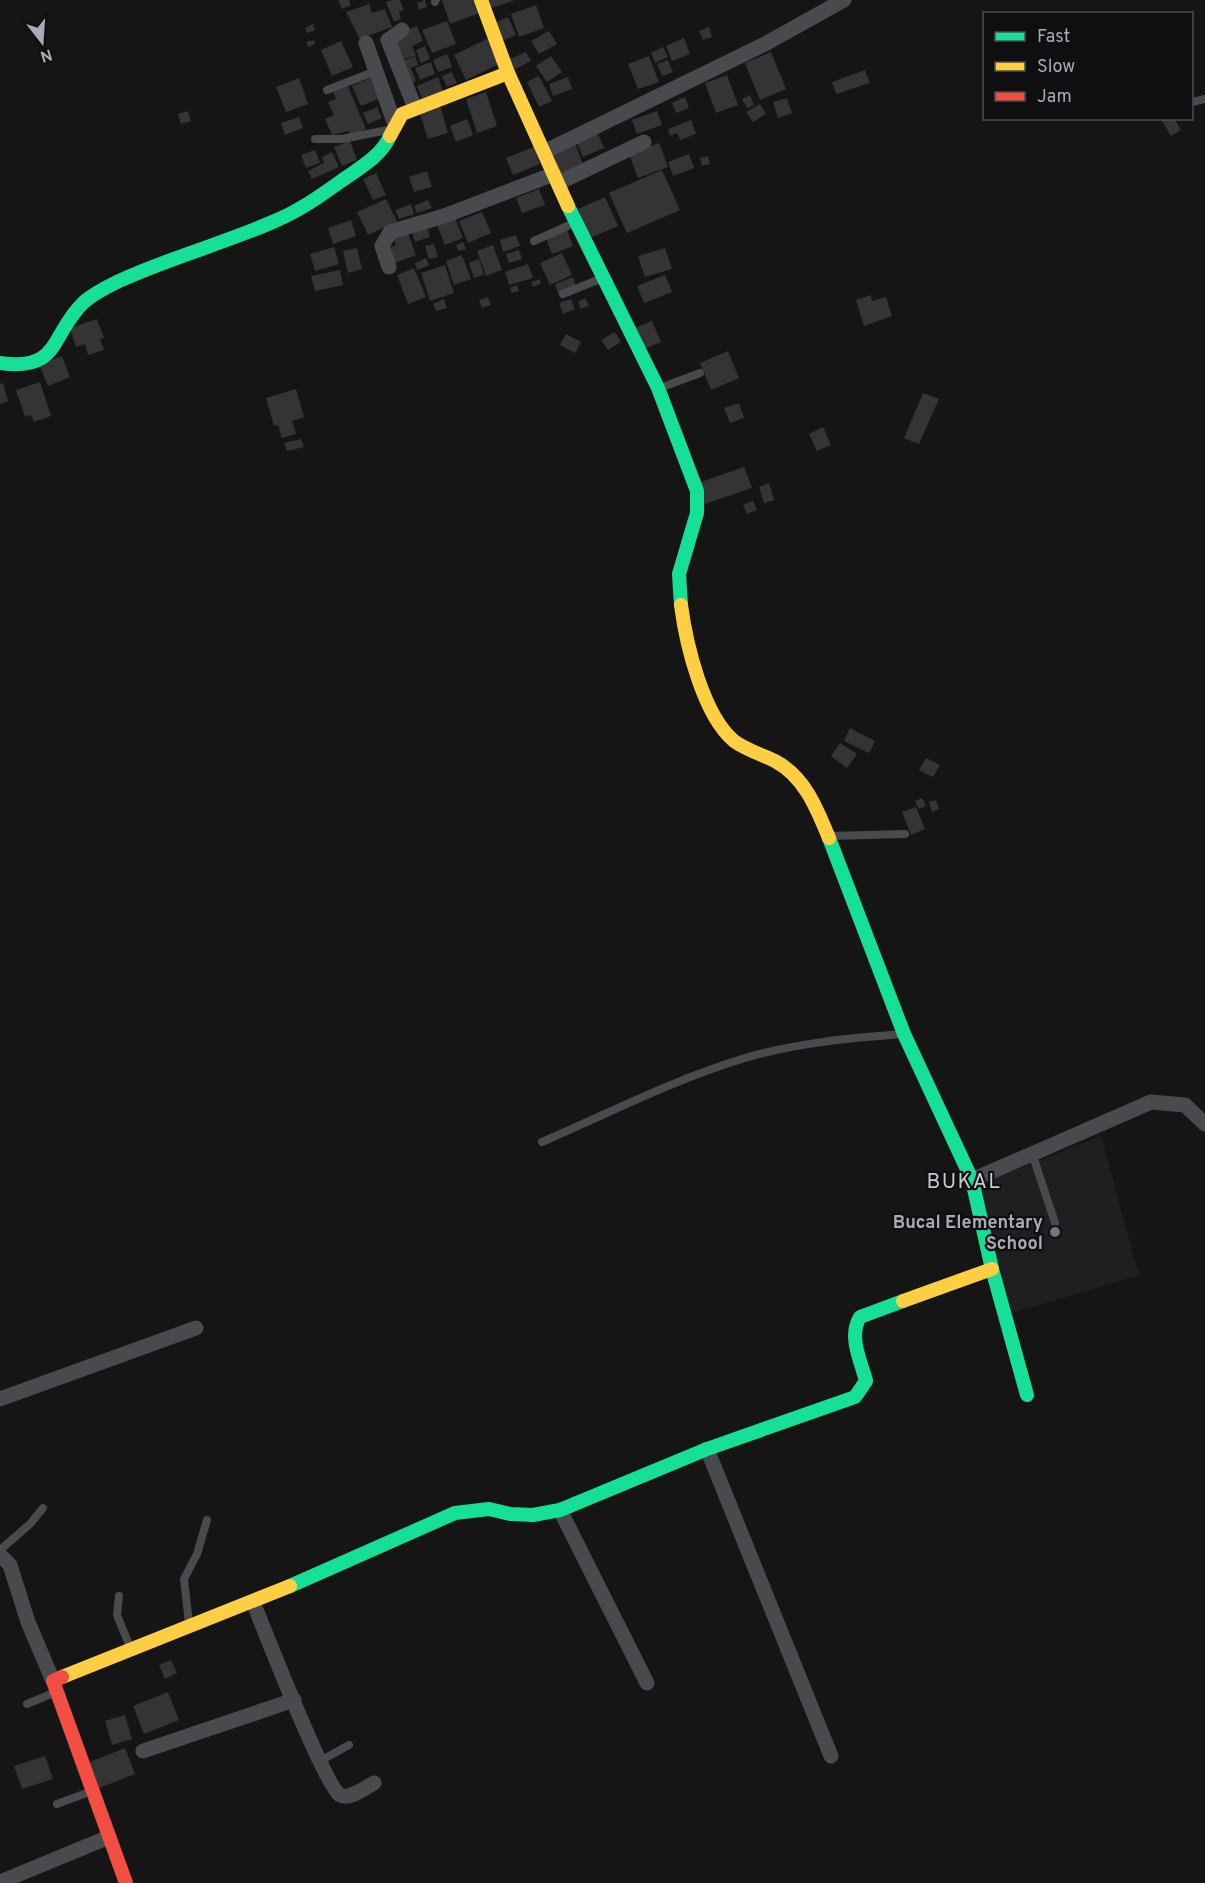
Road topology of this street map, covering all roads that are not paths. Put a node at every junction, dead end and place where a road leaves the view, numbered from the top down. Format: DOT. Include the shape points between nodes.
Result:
graph roads {
  1 [pos="480,0"];
  2 [pos="844,0"];
  3 [pos="402,30"];
  4 [pos="366,43"];
  5 [pos="376,71"];
  6 [pos="508,73"];
  7 [pos="327,90"];
  8 [pos="415,108"];
  9 [pos="393,125"];
  10 [pos="315,139"];
  11 [pos="644,142"];
  12 [pos="546,151"];
  13 [pos="556,178"];
  14 [pos="576,223"];
  15 [pos="534,241"];
  16 [pos="389,267"];
  17 [pos="602,279"];
  18 [pos="563,294"];
  19 [pos="0,363"];
  20 [pos="700,374"];
  21 [pos="658,388"];
  22 [pos="905,834"];
  23 [pos="828,836"];
  24 [pos="904,1034"];
  25 [pos="1205,1124"];
  26 [pos="542,1142"];
  27 [pos="1032,1153"];
  28 [pos="972,1180"];
  29 [pos="1055,1223"];
  30 [pos="992,1269"];
  31 [pos="196,1328"];
  32 [pos="1027,1395"];
  33 [pos="0,1399"];
  34 [pos="707,1449"];
  35 [pos="43,1508"];
  36 [pos="560,1509"];
  37 [pos="207,1520"];
  38 [pos="0,1550"];
  39 [pos="0,1555"];
  40 [pos="119,1596"];
  41 [pos="253,1602"];
  42 [pos="189,1625"];
  43 [pos="130,1649"];
  44 [pos="646,1683"];
  45 [pos="55,1686"];
  46 [pos="294,1700"];
  47 [pos="27,1704"];
  48 [pos="349,1745"];
  49 [pos="143,1751"];
  50 [pos="831,1756"];
  51 [pos="320,1761"];
  52 [pos="374,1783"];
  53 [pos="93,1791"];
  54 [pos="57,1804"];
  55 [pos="110,1837"];
  56 [pos="0,1882"];
  57 [pos="126,1883"];
  1 -- 6 [label="street"];
  2 -- 12 [label="street" via="765,44"];
  3 -- 8 [label="street" via="388,40"];
  4 -- 5 [label="street"];
  5 -- 7 [label="lane"];
  5 -- 9 [label="street"];
  6 -- 8 [label="street"];
  6 -- 12 [label="street"];
  8 -- 9 [label="street" via="402,114"];
  9 -- 10 [label="lane" via="367,136"];
  9 -- 19 [label="street" via="391,137 379,153 314,199 278,220 143,269 94,294 78,307 52,351 38,362 25,367"];
  11 -- 13 [label="street"];
  12 -- 13 [label="street"];
  13 -- 14 [label="street"];
  13 -- 16 [label="street" via="390,232 382,246"];
  14 -- 15 [label="lane"];
  14 -- 17 [label="street"];
  17 -- 18 [label="lane"];
  17 -- 21 [label="street"];
  20 -- 21 [label="lane"];
  21 -- 23 [label="street" via="700,503 679,575 690,649 716,718 728,738 789,770 802,783"];
  22 -- 23 [label="lane"];
  23 -- 24 [label="street"];
  24 -- 26 [label="lane" via="849,1038 744,1059 665,1087"];
  24 -- 28 [label="street"];
  25 -- 27 [label="street" via="1185,1105 1151,1102"];
  27 -- 28 [label="street"];
  27 -- 29 [label="lane"];
  28 -- 30 [label="street"];
  30 -- 32 [label="street"];
  30 -- 34 [label="street" via="860,1317 854,1324 854,1333 866,1381 855,1397"];
  31 -- 33 [label="street"];
  34 -- 36 [label="street"];
  34 -- 50 [label="street"];
  35 -- 38 [label="lane"];
  36 -- 41 [label="street" via="533,1515 489,1509 455,1513"];
  36 -- 44 [label="street"];
  37 -- 42 [label="lane" via="197,1554 184,1579"];
  39 -- 45 [label="street" via="10,1565"];
  40 -- 43 [label="lane" via="117,1616"];
  41 -- 42 [label="street"];
  41 -- 46 [label="street"];
  42 -- 43 [label="street"];
  43 -- 45 [label="street"];
  45 -- 47 [label="lane"];
  45 -- 53 [label="street"];
  46 -- 49 [label="street"];
  46 -- 51 [label="street"];
  48 -- 51 [label="lane"];
  51 -- 52 [label="street" via="337,1792 344,1796"];
  53 -- 54 [label="lane"];
  53 -- 55 [label="street"];
  55 -- 56 [label="street"];
  55 -- 57 [label="street"];
}
